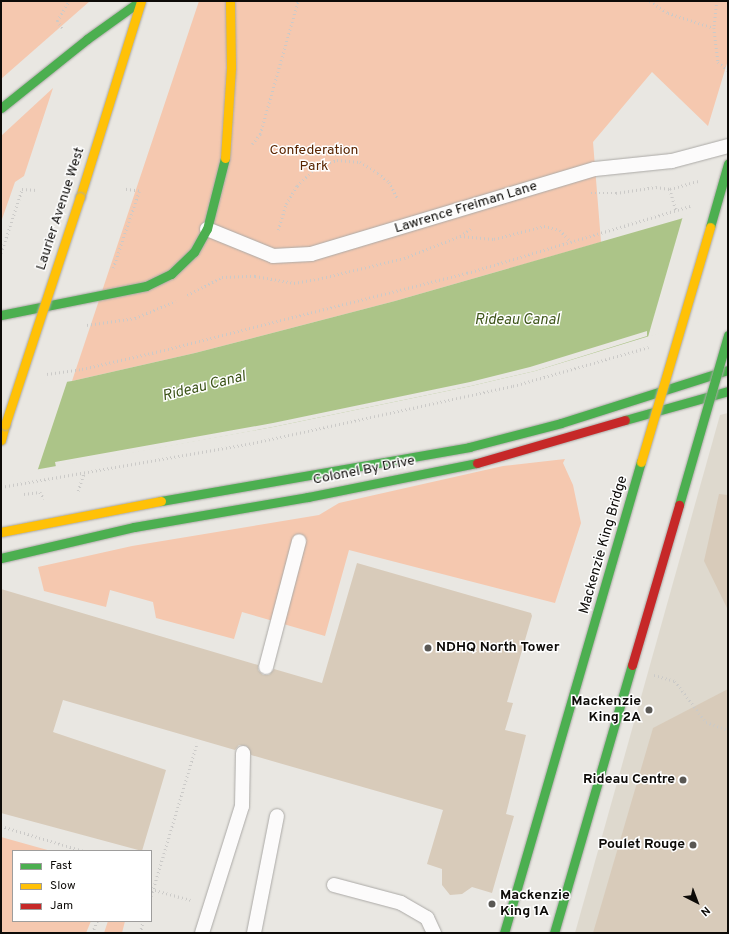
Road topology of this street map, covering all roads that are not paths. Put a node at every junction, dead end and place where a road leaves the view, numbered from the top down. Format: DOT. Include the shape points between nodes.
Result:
graph roads {
  1 [pos="141,1"];
  2 [pos="230,1"];
  3 [pos="1,108"];
  4 [pos="728,146"];
  5 [pos="728,164"];
  6 [pos="207,229"];
  7 [pos="1,315"];
  8 [pos="728,335"];
  9 [pos="728,370"];
  10 [pos="728,391"];
  11 [pos="1,440"];
  12 [pos="1,532"];
  13 [pos="299,541"];
  14 [pos="1,558"];
  15 [pos="266,667"];
  16 [pos="243,753"];
  17 [pos="277,816"];
  18 [pos="334,885"];
  19 [pos="202,933"];
  20 [pos="254,933"];
  21 [pos="434,933"];
  22 [pos="504,933"];
  23 [pos="554,933"];
  1 -- 3 [label="main road" via="87,39"];
  1 -- 11 [label="main road, Laurier Avenue West, bridge"];
  2 -- 6 [label="main road" via="231,67 226,154"];
  4 -- 6 [label="lane, Lawrence Freiman Lane" via="672,161 595,169 311,254 273,256"];
  5 -- 22 [label="main road, Mackenzie King Bridge, bridge"];
  6 -- 7 [label="main road" via="194,252 182,265 159,281 123,292"];
  8 -- 23 [label="main road, bridge"];
  9 -- 12 [label="main road, Colonel By Drive" via="561,423 469,447"];
  10 -- 14 [label="main road, Colonel By Drive" via="469,465 308,497 134,527"];
  13 -- 15 [label="lane"];
  16 -- 19 [label="lane" via="242,806"];
  17 -- 20 [label="lane"];
  18 -- 21 [label="lane" via="401,904 427,918"];
}
